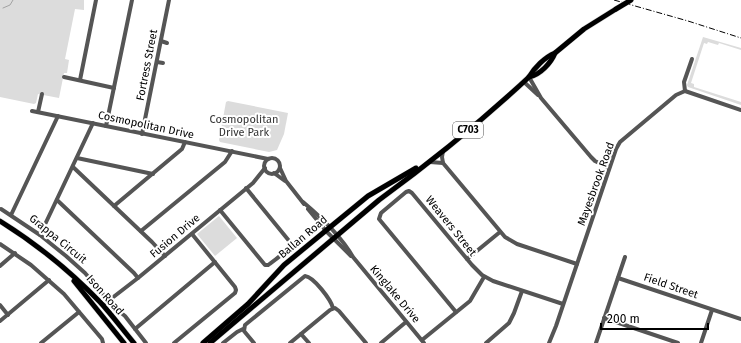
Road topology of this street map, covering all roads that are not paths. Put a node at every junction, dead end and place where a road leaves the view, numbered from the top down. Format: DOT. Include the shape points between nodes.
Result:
graph roads {
  1 [pos="96,0"];
  2 [pos="132,0"];
  3 [pos="169,0"];
  4 [pos="631,0"];
  5 [pos="161,42"];
  6 [pos="167,43"];
  7 [pos="692,59"];
  8 [pos="157,62"];
  9 [pos="163,63"];
  10 [pos="64,77"];
  11 [pos="529,77"];
  12 [pos="80,80"];
  13 [pos="524,82"];
  14 [pos="114,88"];
  15 [pos="151,91"];
  16 [pos="685,91"];
  17 [pos="157,92"];
  18 [pos="42,94"];
  19 [pos="541,98"];
  20 [pos="741,110"];
  21 [pos="32,111"];
  22 [pos="38,112"];
  23 [pos="58,116"];
  24 [pos="94,123"];
  25 [pos="106,126"];
  26 [pos="142,134"];
  27 [pos="184,142"];
  28 [pos="444,149"];
  29 [pos="232,152"];
  30 [pos="77,158"];
  31 [pos="256,158"];
  32 [pos="268,160"];
  33 [pos="429,162"];
  34 [pos="443,163"];
  35 [pos="265,166"];
  36 [pos="73,167"];
  37 [pos="280,168"];
  38 [pos="610,168"];
  39 [pos="269,173"];
  40 [pos="274,173"];
  41 [pos="153,174"];
  42 [pos="258,178"];
  43 [pos="286,181"];
  44 [pos="246,188"];
  45 [pos="57,200"];
  46 [pos="303,202"];
  47 [pos="114,206"];
  48 [pos="1,209"];
  49 [pos="220,210"];
  50 [pos="11,215"];
  51 [pos="0,221"];
  52 [pos="328,230"];
  53 [pos="141,231"];
  54 [pos="500,232"];
  55 [pos="192,234"];
  56 [pos="40,235"];
  57 [pos="335,236"];
  58 [pos="0,244"];
  59 [pos="15,253"];
  60 [pos="165,256"];
  61 [pos="625,257"];
  62 [pos="467,259"];
  63 [pos="215,262"];
  64 [pos="59,263"];
  65 [pos="577,264"];
  66 [pos="0,266"];
  67 [pos="484,277"];
  68 [pos="138,278"];
  69 [pos="618,278"];
  70 [pos="49,280"];
  71 [pos="522,291"];
  72 [pos="109,300"];
  73 [pos="563,304"];
  74 [pos="0,305"];
  75 [pos="103,305"];
  76 [pos="333,308"];
  77 [pos="712,310"];
  78 [pos="79,312"];
  79 [pos="456,312"];
  80 [pos="100,314"];
  81 [pos="8,315"];
  82 [pos="604,318"];
  83 [pos="741,319"];
  84 [pos="0,321"];
  85 [pos="406,322"];
  86 [pos="134,329"];
  87 [pos="243,329"];
  88 [pos="302,334"];
  89 [pos="423,342"];
  90 [pos="41,343"];
  91 [pos="103,343"];
  92 [pos="124,343"];
  93 [pos="134,343"];
  94 [pos="146,343"];
  95 [pos="174,343"];
  96 [pos="203,343"];
  97 [pos="210,343"];
  98 [pos="223,343"];
  99 [pos="254,343"];
  100 [pos="290,343"];
  101 [pos="309,343"];
  102 [pos="366,343"];
  103 [pos="380,343"];
  104 [pos="486,343"];
  105 [pos="549,343"];
  106 [pos="596,343"];
  107 [pos="678,343"];
  108 [pos="701,343"];
  1 -- 12 [label="street"];
  2 -- 14 [label="street"];
  3 -- 5 [label="street, Fortress Street"];
  4 -- 11 [label="main road, Ballan Road / C703, bridge" via="584,29 555,53 552,60 535,76"];
  5 -- 6 [label="street"];
  5 -- 8 [label="street, Fortress Street"];
  7 -- 16 [label="street" via="684,82"];
  8 -- 9 [label="street"];
  8 -- 15 [label="street, Fortress Street"];
  10 -- 12 [label="street"];
  11 -- 13 [label="main road, Ballan Road / C703"];
  11 -- 19 [label="street"];
  12 -- 14 [label="street"];
  13 -- 19 [label="street"];
  13 -- 28 [label="main road, Ballan Road / C703"];
  14 -- 25 [label="street"];
  15 -- 17 [label="street"];
  15 -- 26 [label="street, Fortress Street"];
  16 -- 20 [label="street"];
  16 -- 38 [label="street, Mayesbrook Road" via="676,95 623,138 616,149"];
  18 -- 22 [label="street"];
  19 -- 38 [label="street" via="592,157"];
  21 -- 22 [label="street, Cosmopolitan Drive"];
  22 -- 23 [label="street, Cosmopolitan Drive"];
  23 -- 24 [label="street, Cosmopolitan Drive"];
  23 -- 50 [label="street"];
  24 -- 25 [label="street, Cosmopolitan Drive"];
  24 -- 30 [label="street"];
  25 -- 26 [label="street, Cosmopolitan Drive"];
  26 -- 27 [label="street, Cosmopolitan Drive"];
  27 -- 29 [label="street, Cosmopolitan Drive"];
  27 -- 41 [label="street" via="182,149"];
  28 -- 33 [label="main road, Ballan Road / C703"];
  28 -- 34 [label="street"];
  29 -- 31 [label="street, Cosmopolitan Drive"];
  29 -- 53 [label="street" via="225,162"];
  30 -- 36 [label="street"];
  30 -- 41 [label="street"];
  31 -- 32 [label="street, Cosmopolitan Drive"];
  31 -- 35 [label="street, Cosmopolitan Drive"];
  32 -- 35 [label="street"];
  32 -- 37 [label="street" via="277,160"];
  33 -- 34 [label="street"];
  33 -- 52 [label="main road, Ballan Road / C703" via="368,196"];
  33 -- 57 [label="main road, Ballan Road / C703"];
  34 -- 54 [label="street"];
  35 -- 39 [label="street"];
  35 -- 42 [label="street, Fusion Drive"];
  36 -- 45 [label="street"];
  36 -- 47 [label="street"];
  37 -- 40 [label="street"];
  37 -- 43 [label="street"];
  38 -- 65 [label="street, Mayesbrook Road"];
  39 -- 40 [label="street"];
  39 -- 42 [label="street, Fusion Drive"];
  40 -- 43 [label="street"];
  41 -- 47 [label="street"];
  42 -- 44 [label="street, Fusion Drive"];
  43 -- 46 [label="street"];
  44 -- 49 [label="street, Fusion Drive"];
  44 -- 49 [label="street" via="290,242 270,264 264,263"];
  45 -- 56 [label="street"];
  45 -- 68 [label="street"];
  46 -- 52 [label="street" via="318,215"];
  46 -- 52 [label="street" via="318,223"];
  47 -- 53 [label="street"];
  48 -- 50 [label="street, Grappa Circuit"];
  49 -- 55 [label="street, Fusion Drive"];
  50 -- 56 [label="street, Grappa Circuit"];
  51 -- 64 [label="main road, Ison Road"];
  52 -- 57 [label="street"];
  52 -- 96 [label="main road, Ballan Road / C703" via="284,265 248,304"];
  53 -- 60 [label="street"];
  54 -- 62 [label="street"];
  54 -- 65 [label="street" via="517,244"];
  55 -- 60 [label="street, Fusion Drive"];
  55 -- 63 [label="street"];
  56 -- 72 [label="street, Grappa Circuit" via="85,273"];
  57 -- 85 [label="street, Kinglake Drive" via="347,247"];
  57 -- 97 [label="main road, Ballan Road / C703"];
  58 -- 59 [label="street"];
  59 -- 66 [label="street"];
  59 -- 70 [label="street"];
  60 -- 68 [label="street, Fusion Drive"];
  61 -- 69 [label="street"];
  62 -- 67 [label="street, Weavers Street"];
  62 -- 79 [label="street, Weavers Street" via="411,192 404,194 379,215 380,221"];
  63 -- 86 [label="street"];
  63 -- 95 [label="street" via="235,286 236,292"];
  64 -- 75 [label="main road, Ison Road"];
  64 -- 80 [label="main road, Ison Road"];
  65 -- 73 [label="street, Mayesbrook Road"];
  67 -- 71 [label="street, Weavers Street"];
  67 -- 79 [label="street" via="470,301"];
  68 -- 72 [label="street, Fusion Drive"];
  69 -- 77 [label="street, Field Street"];
  69 -- 82 [label="street"];
  70 -- 78 [label="street"];
  70 -- 81 [label="street"];
  71 -- 73 [label="street, Weavers Street"];
  71 -- 104 [label="street" via="509,323"];
  72 -- 75 [label="street, Fusion Drive"];
  72 -- 86 [label="street, Grappa Circuit"];
  73 -- 105 [label="street, Mayesbrook Road"];
  74 -- 81 [label="street"];
  75 -- 80 [label="main road"];
  75 -- 93 [label="main road, Ison Road"];
  76 -- 87 [label="street" via="331,301 313,279 305,276"];
  76 -- 88 [label="street"];
  76 -- 102 [label="street" via="339,311"];
  77 -- 83 [label="street, Field Street"];
  77 -- 108 [label="street"];
  78 -- 90 [label="street"];
  78 -- 91 [label="street"];
  79 -- 89 [label="street"];
  80 -- 92 [label="main road, Ison Road"];
  81 -- 84 [label="street"];
  82 -- 106 [label="street"];
  82 -- 107 [label="street"];
  85 -- 89 [label="street, Kinglake Drive"];
  85 -- 103 [label="street"];
  86 -- 94 [label="street, Grappa Circuit"];
  87 -- 98 [label="street"];
  87 -- 99 [label="street"];
  88 -- 100 [label="street"];
  88 -- 101 [label="street"];
}
